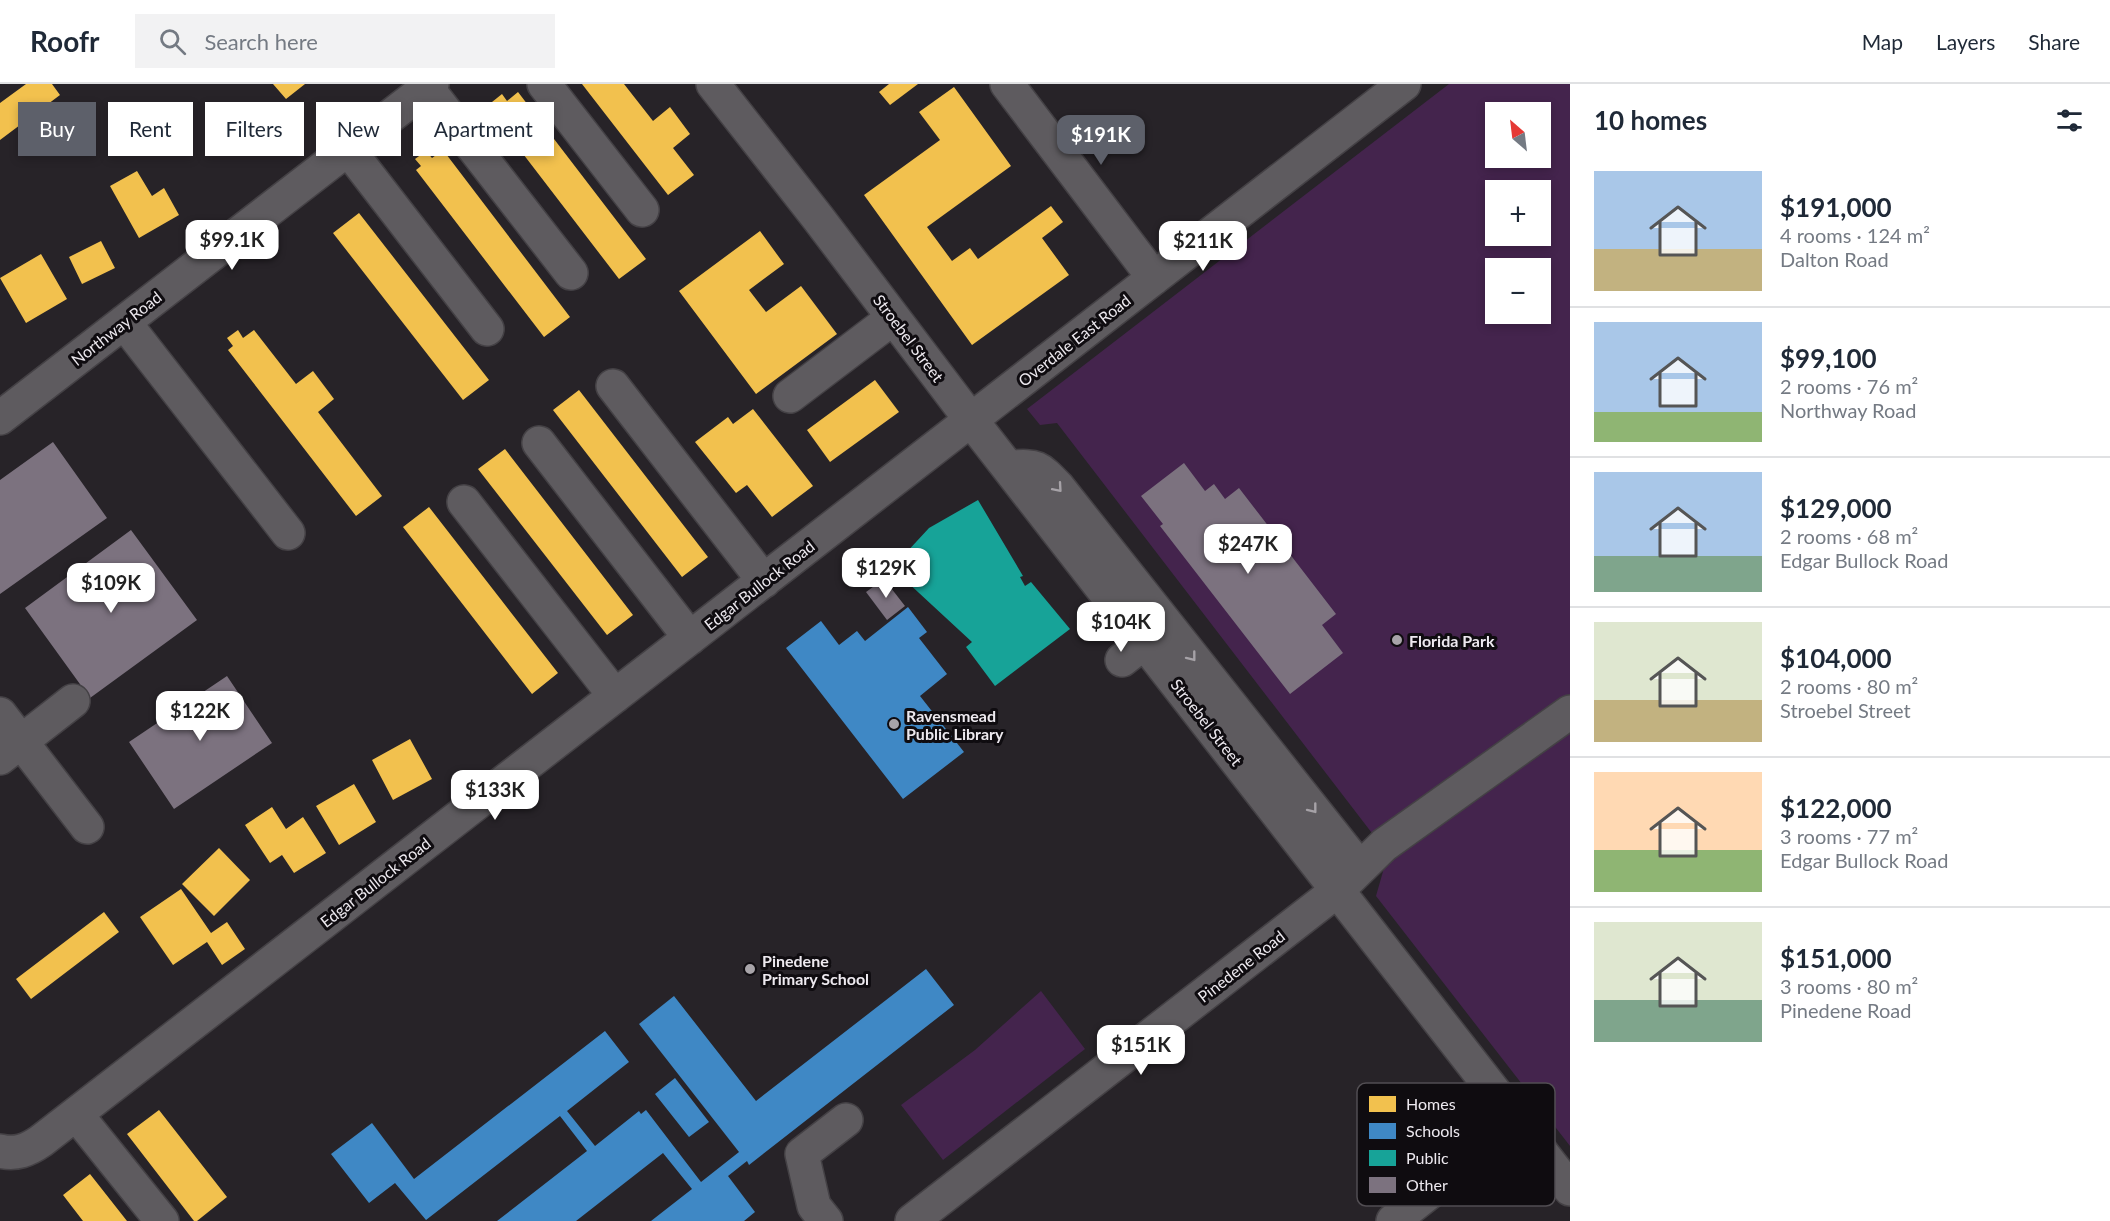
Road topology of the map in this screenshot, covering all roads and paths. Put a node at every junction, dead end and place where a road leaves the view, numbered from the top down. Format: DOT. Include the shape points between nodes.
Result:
graph roads {
  1 [pos="544,84"];
  2 [pos="713,84"];
  3 [pos="1007,84"];
  4 [pos="1404,84"];
  5 [pos="430,86"];
  6 [pos="401,108"];
  7 [pos="339,156"];
  8 [pos="353,156"];
  9 [pos="642,210"];
  10 [pos="571,273"];
  11 [pos="1154,278"];
  12 [pos="893,318"];
  13 [pos="124,322"];
  14 [pos="487,329"];
  15 [pos="613,386"];
  16 [pos="790,396"];
  17 [pos="0,418"];
  18 [pos="971,420"];
  19 [pos="539,443"];
  20 [pos="1008,467"];
  21 [pos="464,502"];
  22 [pos="288,533"];
  23 [pos="764,581"];
  24 [pos="690,638"];
  25 [pos="615,696"];
  26 [pos="73,701"];
  27 [pos="1570,712"];
  28 [pos="0,714"];
  29 [pos="11,750"];
  30 [pos="87,827"];
  31 [pos="1349,879"];
  32 [pos="1492,1083"];
  33 [pos="76,1114"];
  34 [pos="846,1120"];
  35 [pos="0,1151"];
  36 [pos="1555,1169"];
  37 [pos="1570,1189"];
  38 [pos="1412,1206"];
  39 [pos="162,1221"];
  40 [pos="826,1221"];
  41 [pos="912,1221"];
  42 [pos="1393,1221"];
  1 -- 9 [label="street"];
  2 -- 12 [label="street, Stroebel Street"];
  3 -- 11 [label="street"];
  4 -- 11 [label="street, Overdale East Road"];
  5 -- 6 [label="street, Northway Road"];
  5 -- 10 [label="street"];
  7 -- 13 [label="street, Northway Road"];
  8 -- 14 [label="street"];
  11 -- 18 [label="street, Overdale East Road"];
  12 -- 16 [label="street"];
  12 -- 18 [label="street, Stroebel Street"];
  13 -- 17 [label="street, Northway Road"];
  13 -- 22 [label="street"];
  15 -- 23 [label="street"];
  18 -- 20 [label="street, Stroebel Street"];
  18 -- 23 [label="street, Edgar Bullock Road"];
  19 -- 24 [label="street"];
  20 -- 31 [label="street, Stroebel Street" via="1133,651"];
  20 -- 31 [label="street, one-way" via="1034,466 1058,487"];
  21 -- 25 [label="street"];
  23 -- 24 [label="street, Edgar Bullock Road"];
  24 -- 25 [label="street, Edgar Bullock Road"];
  25 -- 33 [label="street, Edgar Bullock Road"];
  26 -- 29 [label="street"];
  27 -- 31 [label="street, Pinedene Road" via="1384,845"];
  28 -- 29 [label="street"];
  29 -- 30 [label="street"];
  31 -- 32 [label="street, Stroebel Street"];
  31 -- 41 [label="street, Pinedene Road"];
  33 -- 35 [label="street, Edgar Bullock Road" via="31,1148"];
  33 -- 39 [label="street"];
  34 -- 40 [label="street" via="802,1154 814,1206"];
  36 -- 37 [label="street, Stroebel Street"];
  38 -- 42 [label="street"];
}
